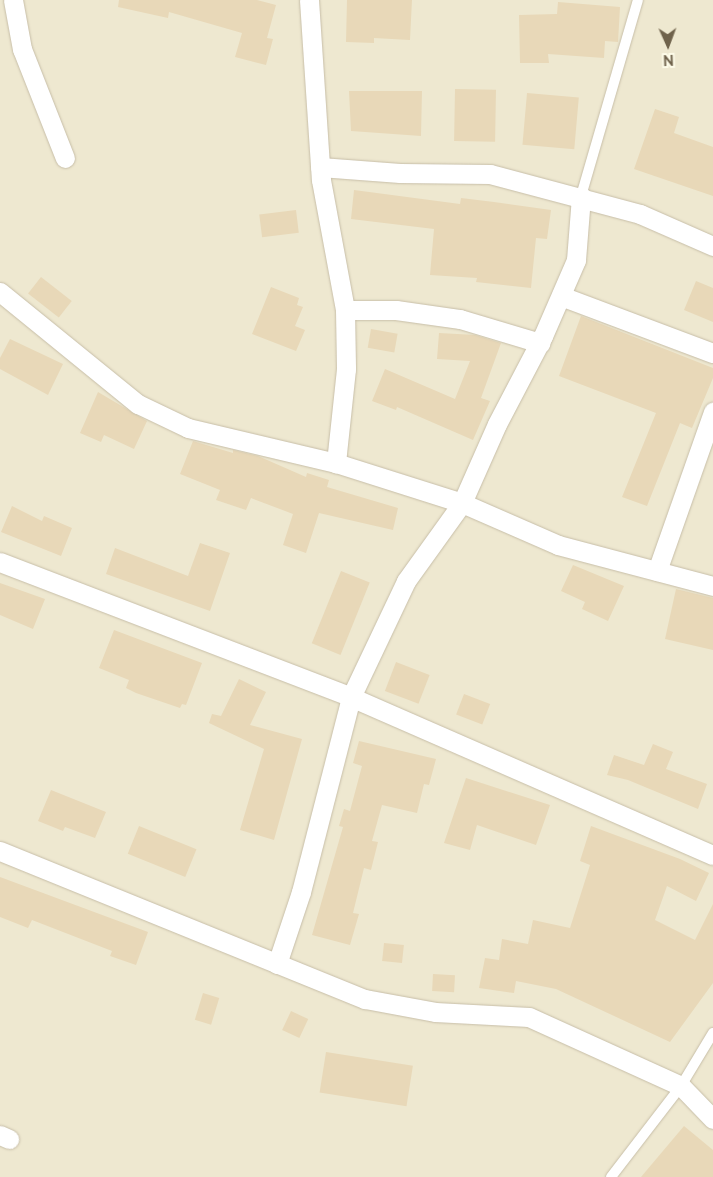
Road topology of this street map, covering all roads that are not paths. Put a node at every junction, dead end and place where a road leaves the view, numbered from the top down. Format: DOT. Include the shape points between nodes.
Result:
graph roads {
  1 [pos="13,0"];
  2 [pos="308,0"];
  3 [pos="638,0"];
  4 [pos="65,158"];
  5 [pos="320,167"];
  6 [pos="581,196"];
  7 [pos="713,246"];
  8 [pos="0,292"];
  9 [pos="561,296"];
  10 [pos="345,310"];
  11 [pos="540,343"];
  12 [pos="713,353"];
  13 [pos="713,412"];
  14 [pos="336,463"];
  15 [pos="462,503"];
  16 [pos="0,562"];
  17 [pos="657,571"];
  18 [pos="713,586"];
  19 [pos="351,697"];
  20 [pos="0,852"];
  21 [pos="713,855"];
  22 [pos="277,964"];
  23 [pos="713,1033"];
  24 [pos="681,1086"];
  25 [pos="713,1119"];
  26 [pos="611,1177"];
  1 -- 4 [label="street" via="22,49"];
  2 -- 5 [label="street"];
  3 -- 6 [label="lane"];
  5 -- 6 [label="street" via="400,173 490,174"];
  5 -- 10 [label="street"];
  6 -- 7 [label="street" via="640,214"];
  6 -- 9 [label="street" via="576,260"];
  8 -- 14 [label="street" via="138,404 188,428"];
  9 -- 11 [label="street"];
  9 -- 12 [label="street"];
  10 -- 11 [label="street" via="396,310 460,319"];
  10 -- 14 [label="street" via="346,369"];
  11 -- 15 [label="street" via="497,424"];
  13 -- 17 [label="street"];
  14 -- 15 [label="street"];
  15 -- 17 [label="street" via="558,545"];
  15 -- 19 [label="street" via="406,581"];
  16 -- 19 [label="street"];
  17 -- 18 [label="street"];
  19 -- 21 [label="street"];
  19 -- 22 [label="street" via="301,892"];
  20 -- 22 [label="street" via="222,939"];
  22 -- 24 [label="street" via="365,999 435,1012 528,1017"];
  23 -- 24 [label="lane"];
  24 -- 25 [label="street"];
  24 -- 26 [label="lane"];
}
